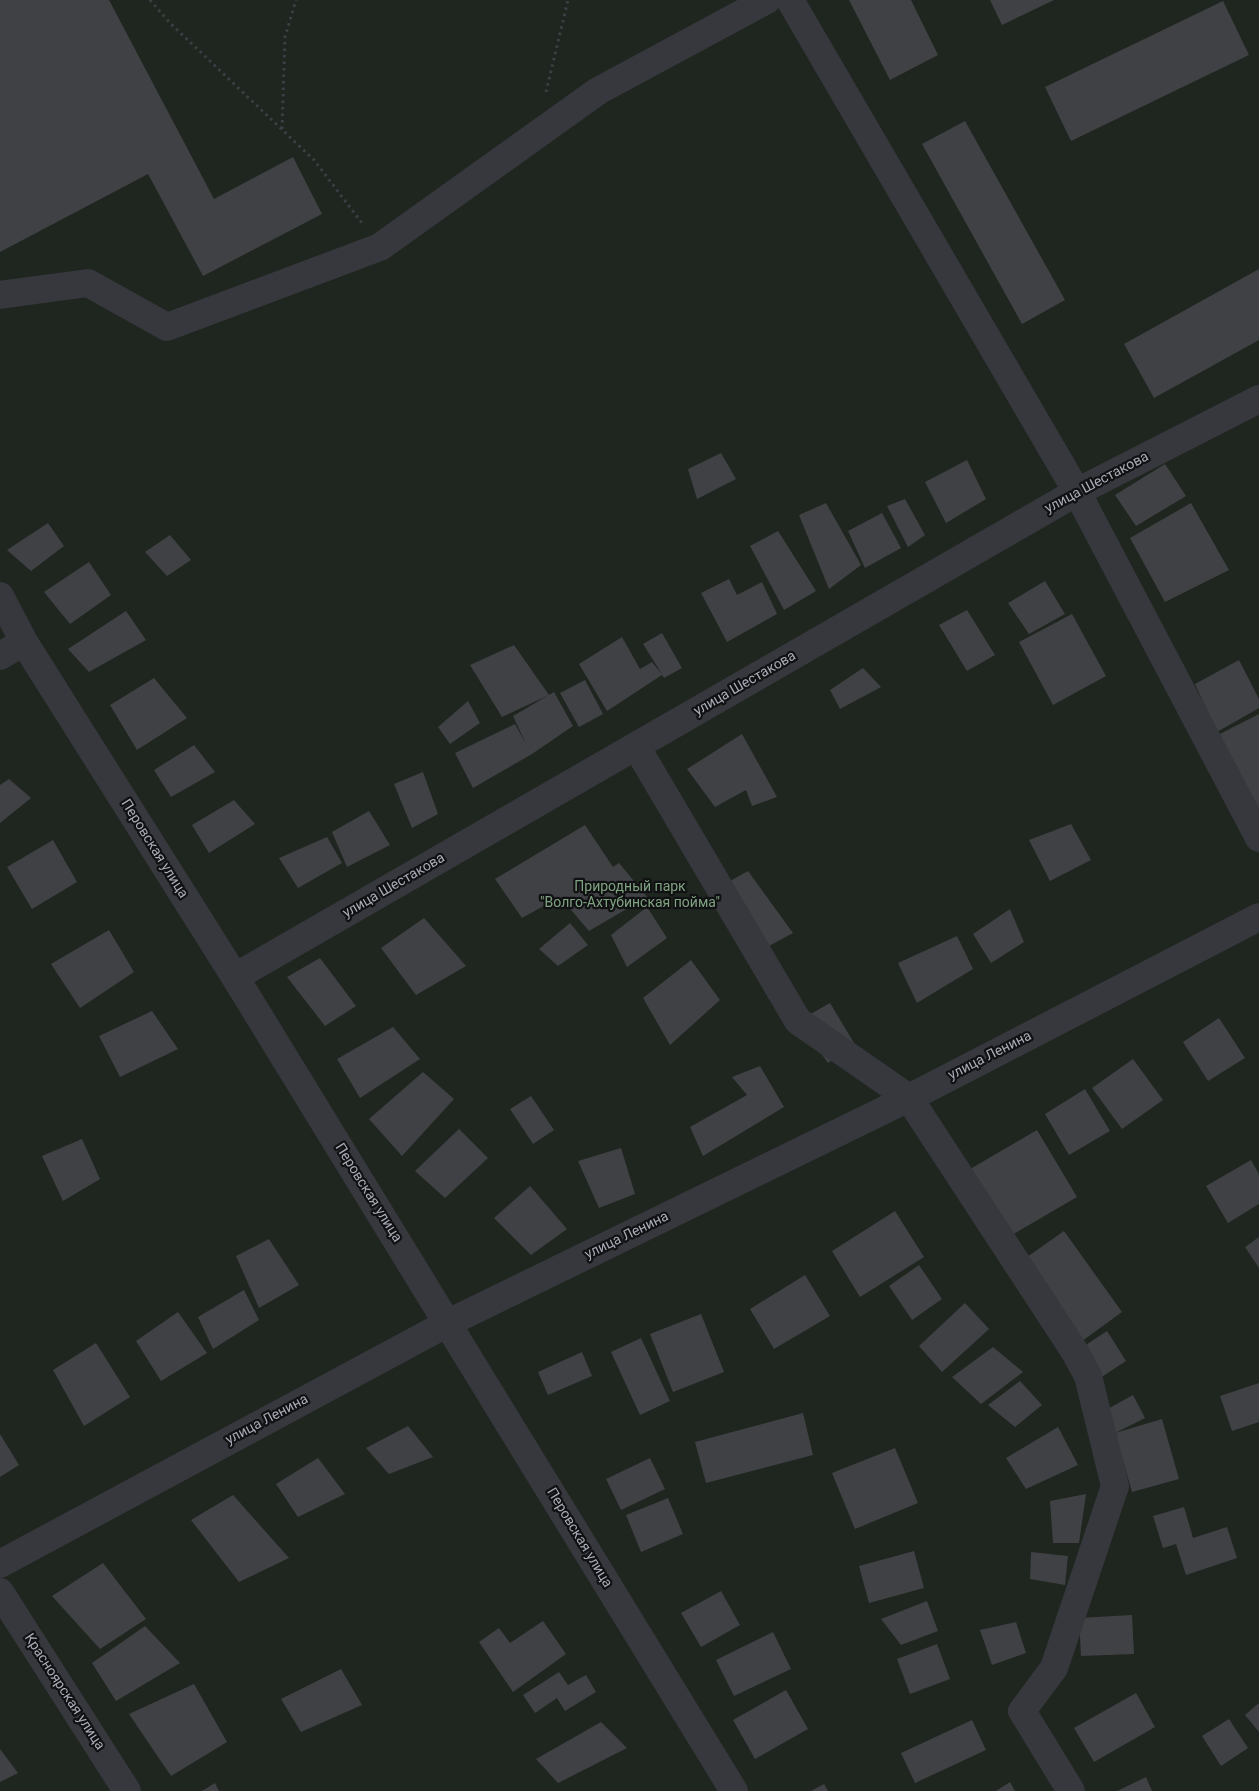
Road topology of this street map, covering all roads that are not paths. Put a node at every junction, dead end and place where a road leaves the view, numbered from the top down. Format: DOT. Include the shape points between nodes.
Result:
graph roads {
  1 [pos="767,0"];
  2 [pos="790,0"];
  3 [pos="0,296"];
  4 [pos="1259,399"];
  5 [pos="1077,492"];
  6 [pos="0,596"];
  7 [pos="24,642"];
  8 [pos="0,656"];
  9 [pos="636,746"];
  10 [pos="1259,838"];
  11 [pos="1259,918"];
  12 [pos="235,977"];
  13 [pos="909,1098"];
  14 [pos="448,1323"];
  15 [pos="0,1564"];
  16 [pos="0,1592"];
  17 [pos="127,1791"];
  18 [pos="734,1791"];
  19 [pos="1071,1791"];
  1 -- 3 [label="street" via="598,91 380,247 167,328 88,282"];
  2 -- 5 [label="street"];
  4 -- 5 [label="street, улица Шестакова"];
  5 -- 9 [label="street, улица Шестакова"];
  5 -- 10 [label="street"];
  6 -- 7 [label="street, Перовская улица"];
  7 -- 8 [label="street"];
  7 -- 12 [label="street, Перовская улица"];
  9 -- 12 [label="street, улица Шестакова"];
  9 -- 13 [label="street" via="798,1021"];
  11 -- 13 [label="street, улица Ленина"];
  12 -- 14 [label="street, Перовская улица"];
  13 -- 14 [label="street, улица Ленина"];
  13 -- 19 [label="street" via="1088,1376 1115,1486 1054,1668 1022,1711"];
  14 -- 15 [label="street, улица Ленина"];
  14 -- 18 [label="street, Перовская улица"];
  16 -- 17 [label="street, Красноярская улица"];
}
